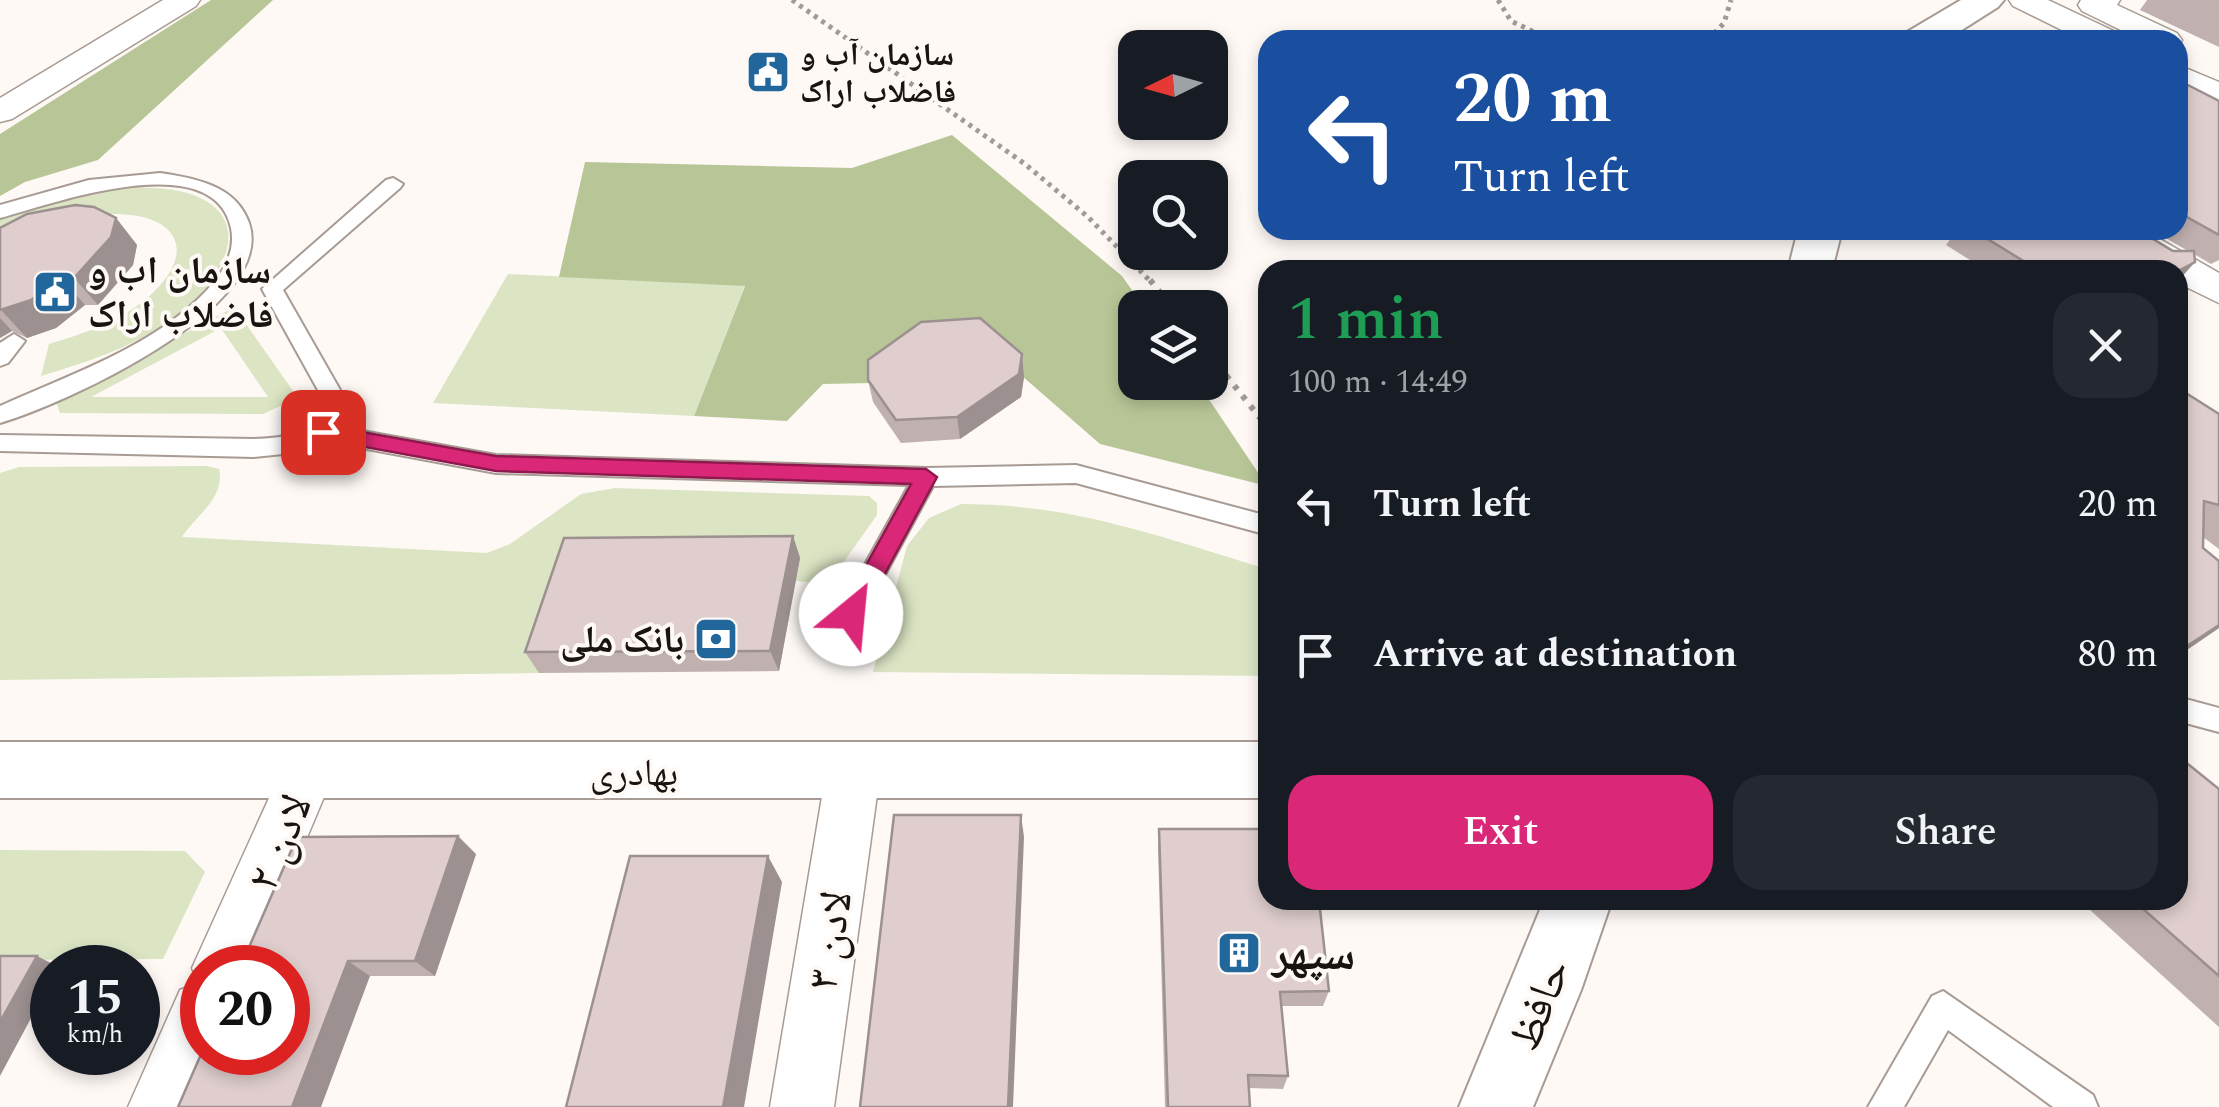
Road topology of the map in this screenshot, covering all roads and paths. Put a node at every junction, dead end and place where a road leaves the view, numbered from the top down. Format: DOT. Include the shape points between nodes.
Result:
graph roads {
  1 [pos="185,0"];
  2 [pos="792,0"];
  3 [pos="1498,0"];
  4 [pos="1731,0"];
  5 [pos="1986,0"];
  6 [pos="2024,0"];
  7 [pos="2113,21"];
  8 [pos="1530,30"];
  9 [pos="1719,30"];
  10 [pos="1936,30"];
  11 [pos="2138,30"];
  12 [pos="2188,51"];
  13 [pos="2219,65"];
  14 [pos="2188,79"];
  15 [pos="2219,95"];
  16 [pos="0,112"];
  17 [pos="393,184"];
  18 [pos="0,212"];
  19 [pos="2133,240"];
  20 [pos="2168,260"];
  21 [pos="2188,272"];
  22 [pos="1159,290"];
  23 [pos="2219,290"];
  24 [pos="1228,378"];
  25 [pos="0,415"];
  26 [pos="1258,415"];
  27 [pos="323,432"];
  28 [pos="0,443"];
  29 [pos="926,477"];
  30 [pos="1258,523"];
  31 [pos="851,614"];
  32 [pos="2188,712"];
  33 [pos="2219,720"];
  34 [pos="0,770"];
  35 [pos="1258,770"];
  36 [pos="308,771"];
  37 [pos="852,773"];
  38 [pos="1574,910"];
  39 [pos="232,945"];
  40 [pos="180,1062"];
  41 [pos="160,1107"];
  42 [pos="802,1107"];
  43 [pos="1496,1107"];
  44 [pos="1885,1107"];
  45 [pos="2081,1107"];
  1 -- 16 [label="street"];
  2 -- 22 [label="path" via="1033,168"];
  3 -- 8 [label="path" via="1510,21"];
  4 -- 9 [label="path"];
  5 -- 10 [label="street"];
  6 -- 7 [label="street" via="2068,21"];
  7 -- 11 [label="street"];
  12 -- 13 [label="street"];
  14 -- 15 [label="street"];
  17 -- 27 [label="lane" via="272,288 341,411"];
  18 -- 25 [label="lane" via="85,185 174,181 208,190 232,206 243,227 240,254 224,284 192,315 149,344"];
  19 -- 20 [label="street"];
  21 -- 23 [label="street"];
  24 -- 26 [label="path"];
  27 -- 28 [label="lane" via="296,446 254,448"];
  27 -- 29 [label="lane" via="496,464"];
  29 -- 30 [label="lane" via="1076,474"];
  29 -- 31 [label="lane"];
  32 -- 33 [label="lane"];
  34 -- 36 [label="street, بهادری"];
  35 -- 37 [label="street, بهادری"];
  36 -- 37 [label="street, بهادری"];
  36 -- 39 [label="street, لادن ۲"];
  37 -- 42 [label="street, لادن ۳"];
  38 -- 43 [label="street, حافظ"];
  40 -- 41 [label="street"];
  44 -- 45 [label="lane" via="1942,1007"];
}
